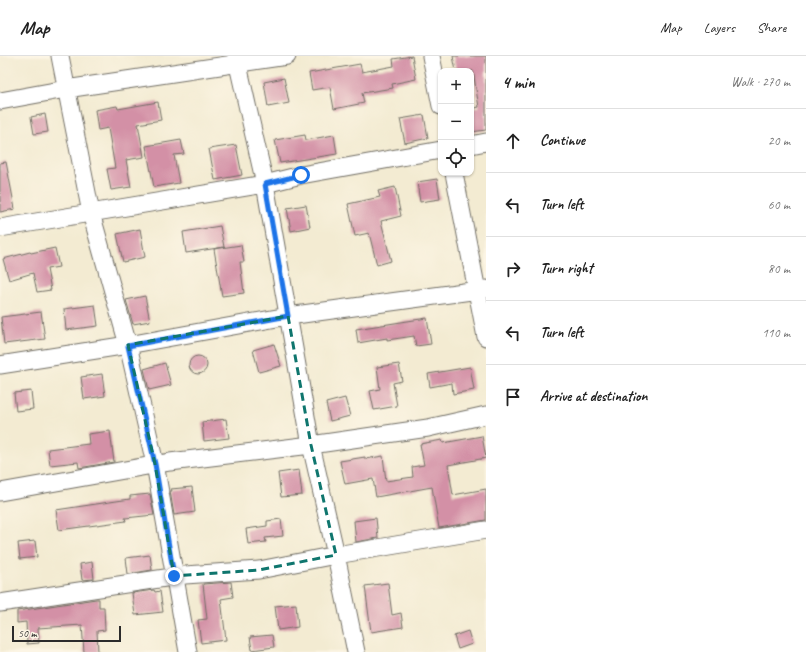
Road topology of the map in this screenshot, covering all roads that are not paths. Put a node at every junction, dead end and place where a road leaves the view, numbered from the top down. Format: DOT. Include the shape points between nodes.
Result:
graph roads {
  1 [pos="60,56"];
  2 [pos="287,56"];
  3 [pos="431,56"];
  4 [pos="237,60"];
  5 [pos="66,89"];
  6 [pos="0,101"];
  7 [pos="441,104"];
  8 [pos="486,142"];
  9 [pos="474,144"];
  10 [pos="438,151"];
  11 [pos="455,176"];
  12 [pos="265,184"];
  13 [pos="91,213"];
  14 [pos="0,228"];
  15 [pos="482,290"];
  16 [pos="288,316"];
  17 [pos="486,337"];
  18 [pos="128,346"];
  19 [pos="0,365"];
  20 [pos="486,415"];
  21 [pos="311,445"];
  22 [pos="155,464"];
  23 [pos="0,492"];
  24 [pos="486,530"];
  25 [pos="336,555"];
  26 [pos="174,576"];
  27 [pos="0,603"];
  28 [pos="188,652"];
  29 [pos="356,652"];
  1 -- 5 [label="street"];
  2 -- 4 [label="street"];
  3 -- 7 [label="street"];
  4 -- 5 [label="street"];
  4 -- 12 [label="street"];
  5 -- 6 [label="street"];
  5 -- 13 [label="street"];
  8 -- 9 [label="street"];
  10 -- 12 [label="street"];
  11 -- 15 [label="street"];
  12 -- 13 [label="street"];
  12 -- 16 [label="street"];
  13 -- 14 [label="street"];
  13 -- 18 [label="street"];
  15 -- 16 [label="street"];
  15 -- 17 [label="street"];
  16 -- 18 [label="street"];
  16 -- 21 [label="street"];
  18 -- 19 [label="street"];
  18 -- 22 [label="street"];
  20 -- 21 [label="street" via="428,428"];
  21 -- 22 [label="street"];
  21 -- 25 [label="street"];
  22 -- 23 [label="street"];
  22 -- 26 [label="street"];
  24 -- 25 [label="street"];
  25 -- 26 [label="street" via="258,570"];
  25 -- 29 [label="street"];
  26 -- 27 [label="street"];
  26 -- 28 [label="street"];
}
